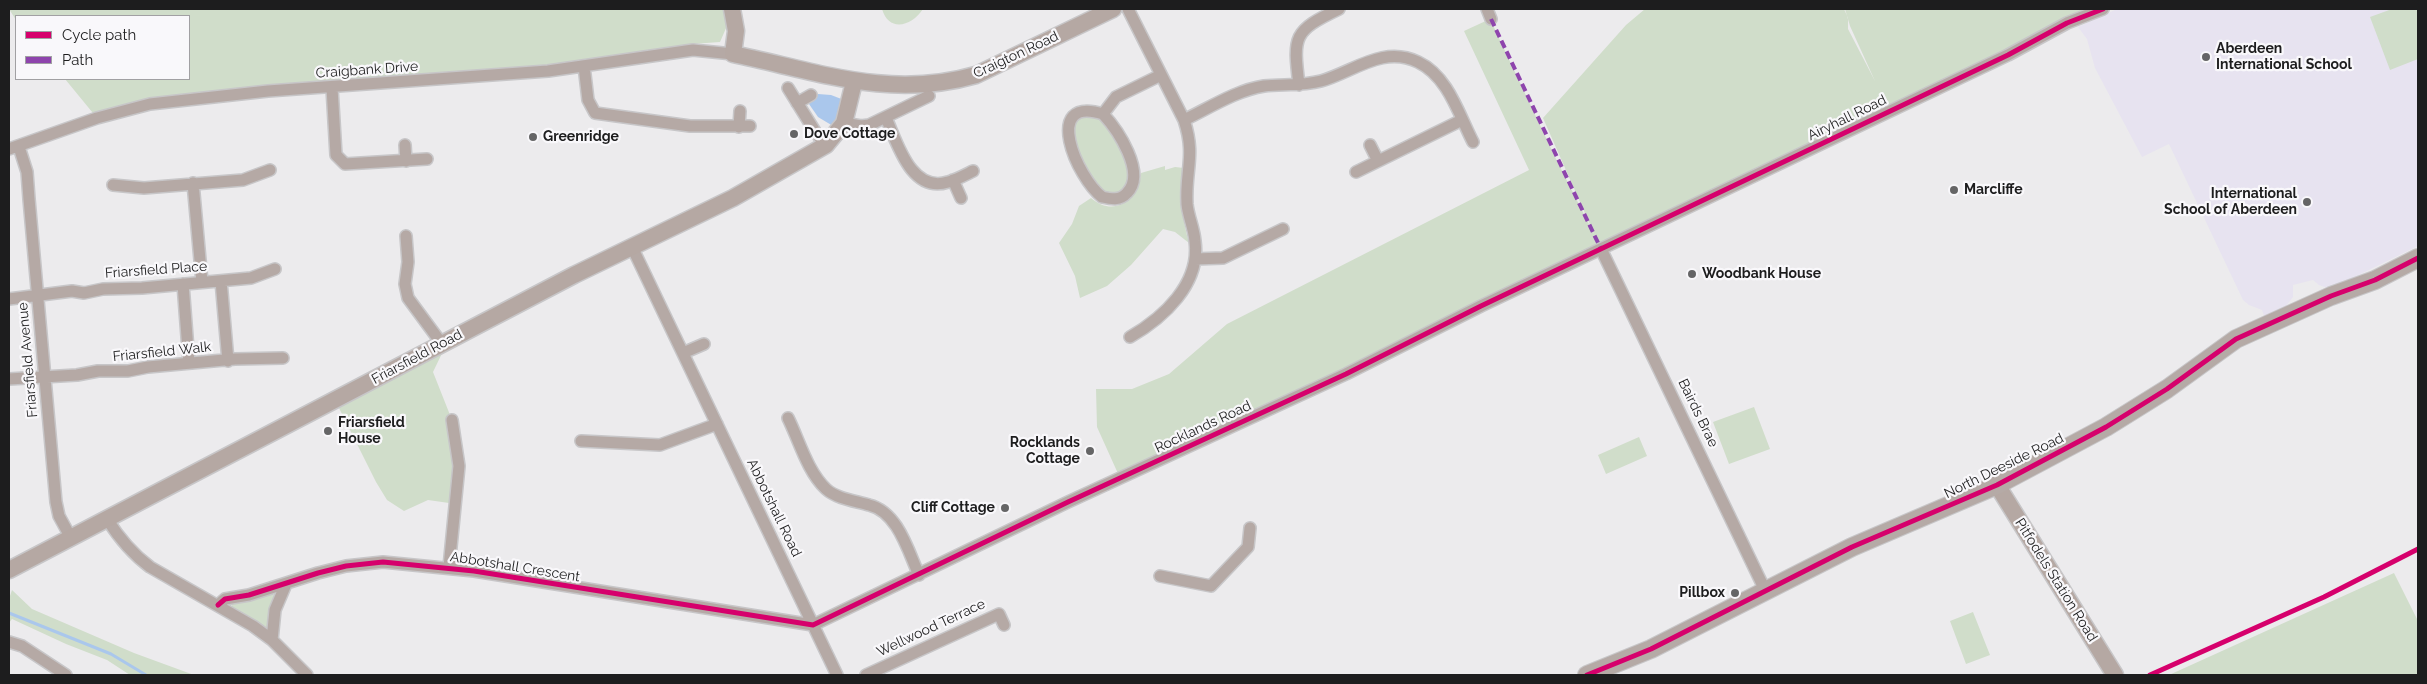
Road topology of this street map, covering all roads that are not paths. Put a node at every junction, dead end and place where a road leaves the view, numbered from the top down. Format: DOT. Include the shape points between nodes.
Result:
graph roads {
  1 [pos="732,9"];
  2 [pos="1113,9"];
  3 [pos="1128,9"];
  4 [pos="1339,9"];
  5 [pos="2103,9"];
  6 [pos="733,54"];
  7 [pos="584,66"];
  8 [pos="1161,75"];
  9 [pos="854,82"];
  10 [pos="1299,85"];
  11 [pos="332,88"];
  12 [pos="788,88"];
  13 [pos="812,95"];
  14 [pos="930,96"];
  15 [pos="797,103"];
  16 [pos="740,111"];
  17 [pos="1102,114"];
  18 [pos="886,118"];
  19 [pos="1184,120"];
  20 [pos="1462,120"];
  21 [pos="844,123"];
  22 [pos="1473,142"];
  23 [pos="405,145"];
  24 [pos="826,145"];
  25 [pos="1370,145"];
  26 [pos="14,148"];
  27 [pos="427,159"];
  28 [pos="406,161"];
  29 [pos="1378,161"];
  30 [pos="270,170"];
  31 [pos="973,171"];
  32 [pos="1356,172"];
  33 [pos="953,180"];
  34 [pos="193,183"];
  35 [pos="113,185"];
  36 [pos="961,198"];
  37 [pos="1283,229"];
  38 [pos="406,236"];
  39 [pos="632,247"];
  40 [pos="1601,249"];
  41 [pos="2418,258"];
  42 [pos="1195,259"];
  43 [pos="276,270"];
  44 [pos="221,281"];
  45 [pos="202,282"];
  46 [pos="183,284"];
  47 [pos="37,295"];
  48 [pos="9,299"];
  49 [pos="1130,337"];
  50 [pos="442,344"];
  51 [pos="704,344"];
  52 [pos="683,354"];
  53 [pos="284,358"];
  54 [pos="228,360"];
  55 [pos="189,363"];
  56 [pos="44,377"];
  57 [pos="9,379"];
  58 [pos="788,418"];
  59 [pos="452,420"];
  60 [pos="717,424"];
  61 [pos="581,440"];
  62 [pos="1997,485"];
  63 [pos="107,519"];
  64 [pos="1250,528"];
  65 [pos="71,538"];
  66 [pos="449,567"];
  67 [pos="9,570"];
  68 [pos="919,575"];
  69 [pos="1160,576"];
  70 [pos="286,584"];
  71 [pos="1765,590"];
  72 [pos="218,605"];
  73 [pos="813,625"];
  74 [pos="1004,625"];
  75 [pos="272,640"];
  76 [pos="9,642"];
  77 [pos="2114,674"];
  78 [pos="66,675"];
  79 [pos="307,675"];
  80 [pos="837,675"];
  81 [pos="866,675"];
  82 [pos="1587,675"];
  1 -- 6 [label="street" via="736,31"];
  2 -- 9 [label="street, Craigton Road" via="987,70 959,80 922,85"];
  3 -- 8 [label="street"];
  4 -- 10 [label="street" via="1306,27 1298,40 1295,49"];
  5 -- 40 [label="street, Airyhall Road" via="2067,23 2008,55"];
  6 -- 7 [label="street, Craigbank Drive" via="693,50"];
  6 -- 9 [label="street, Craigton Road"];
  7 -- 11 [label="street, Craigbank Drive"];
  7 -- 16 [label="street" via="588,100 595,113 690,126 744,127"];
  8 -- 17 [label="street" via="1116,97"];
  8 -- 19 [label="street"];
  9 -- 21 [label="street"];
  10 -- 19 [label="street" via="1246,90"];
  10 -- 20 [label="street" via="1321,81 1370,60 1398,57 1418,62 1437,75"];
  11 -- 26 [label="street, Craigbank Drive" via="268,91 150,104 97,118"];
  11 -- 28 [label="street" via="339,160 352,165"];
  12 -- 15 [label="street"];
  13 -- 15 [label="street"];
  14 -- 18 [label="street"];
  15 -- 24 [label="street"];
  17 -- 17 [label="street" via="1088,111 1071,120 1069,145 1084,178 1095,192 1102,197 1119,198 1126,195 1134,183 1132,165 1121,138"];
  18 -- 21 [label="street" via="861,126"];
  18 -- 33 [label="street" via="915,174 934,184"];
  19 -- 42 [label="street" via="1192,155 1187,204 1195,240"];
  20 -- 22 [label="street"];
  20 -- 29 [label="street"];
  21 -- 24 [label="street"];
  23 -- 28 [label="street"];
  24 -- 39 [label="street, Friarsfield Road" via="733,198"];
  25 -- 29 [label="street"];
  26 -- 47 [label="street, Friarsfield Avenue" via="27,172"];
  27 -- 28 [label="street"];
  29 -- 32 [label="street"];
  30 -- 34 [label="street" via="243,180"];
  31 -- 33 [label="street"];
  33 -- 36 [label="street"];
  34 -- 35 [label="street" via="144,188"];
  34 -- 45 [label="street"];
  37 -- 42 [label="street" via="1223,258"];
  38 -- 50 [label="street" via="408,262 405,284 408,298"];
  39 -- 50 [label="street, Friarsfield Road"];
  39 -- 52 [label="street, Abbotshall Road"];
  40 -- 68 [label="street, Rocklands Road" via="1346,374 1068,502"];
  40 -- 71 [label="street, Bairds Brae"];
  41 -- 62 [label="main road, North Deeside Road" via="2375,280 2236,339 2167,389 2113,422"];
  42 -- 49 [label="street" via="1192,273 1167,311"];
  43 -- 44 [label="street, Friarsfield Place" via="251,278"];
  44 -- 45 [label="street, Friarsfield Place"];
  44 -- 54 [label="street"];
  45 -- 46 [label="street, Friarsfield Place"];
  46 -- 47 [label="street, Friarsfield Place"];
  46 -- 55 [label="street"];
  47 -- 48 [label="street, Friarsfield Place"];
  47 -- 56 [label="street, Friarsfield Avenue"];
  50 -- 63 [label="street, Friarsfield Road"];
  51 -- 52 [label="street"];
  52 -- 60 [label="street, Abbotshall Road"];
  53 -- 54 [label="street, Friarsfield Walk"];
  54 -- 55 [label="street, Friarsfield Walk"];
  55 -- 56 [label="street, Friarsfield Walk" via="128,372 98,371"];
  56 -- 57 [label="street, Friarsfield Walk"];
  56 -- 65 [label="street, Friarsfield Avenue" via="56,502 59,516"];
  58 -- 68 [label="street" via="815,475 827,490 872,505 887,515 898,528"];
  59 -- 66 [label="street" via="459,466"];
  60 -- 61 [label="street" via="660,445"];
  60 -- 73 [label="street, Abbotshall Road"];
  62 -- 71 [label="main road, North Deeside Road" via="1852,547"];
  62 -- 77 [label="street, Pitfodels Station Road"];
  63 -- 65 [label="street, Friarsfield Road"];
  63 -- 72 [label="street" via="122,543 135,556"];
  64 -- 69 [label="street" via="1248,547 1211,586"];
  65 -- 67 [label="street, Friarsfield Road"];
  66 -- 70 [label="street, Abbotshall Crescent" via="368,562"];
  66 -- 73 [label="street, Abbotshall Crescent"];
  68 -- 73 [label="street, Rocklands Road"];
  70 -- 72 [label="street, Abbotshall Crescent" via="225,599"];
  70 -- 75 [label="street" via="275,610"];
  71 -- 82 [label="main road, North Deeside Road" via="1651,649"];
  72 -- 75 [label="street"];
  73 -- 80 [label="street, Abbotshall Road"];
  74 -- 81 [label="street, Wellwood Terrace" via="999,614"];
  75 -- 79 [label="street"];
  76 -- 78 [label="street" via="22,646"];
}
